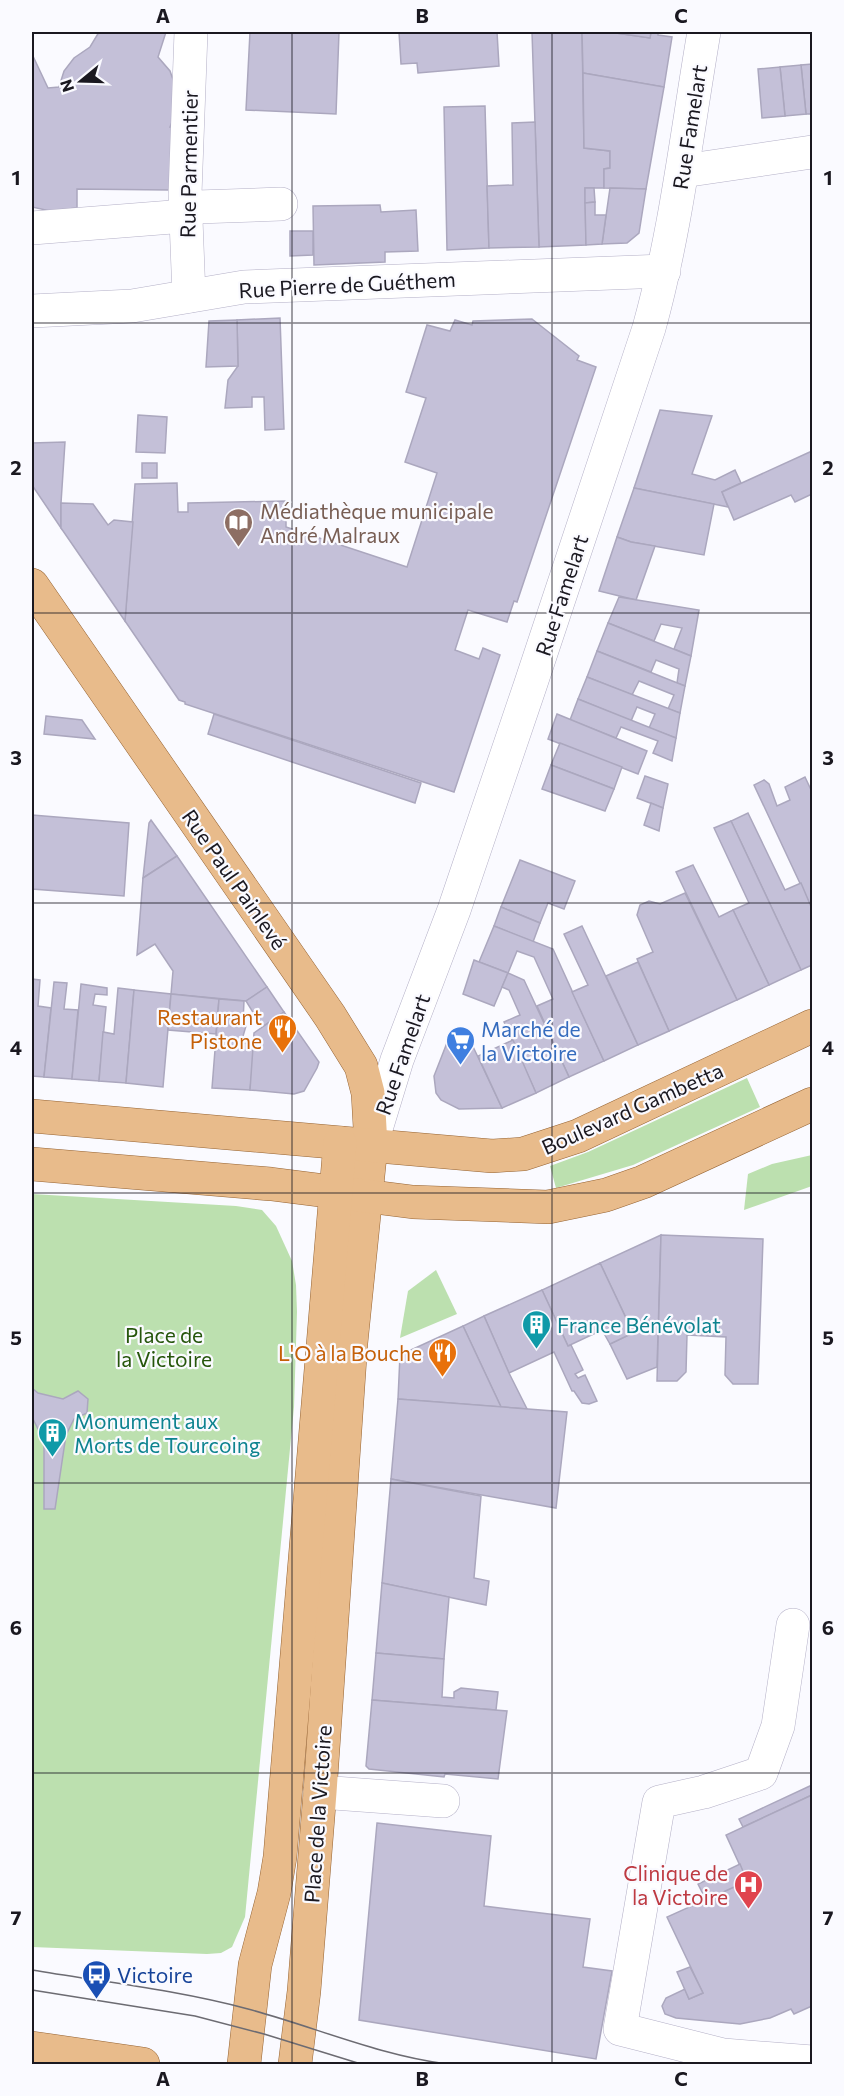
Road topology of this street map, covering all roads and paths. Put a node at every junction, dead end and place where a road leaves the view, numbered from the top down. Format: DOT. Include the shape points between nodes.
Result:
graph roads {
  1 [pos="191,32"];
  2 [pos="704,32"];
  3 [pos="813,152"];
  4 [pos="683,171"];
  5 [pos="281,204"];
  6 [pos="185,216"];
  7 [pos="32,228"];
  8 [pos="664,271"];
  9 [pos="189,296"];
  10 [pos="32,311"];
  11 [pos="32,585"];
  12 [pos="812,1029"];
  13 [pos="813,1104"];
  14 [pos="32,1116"];
  15 [pos="356,1145"];
  16 [pos="32,1164"];
  17 [pos="351,1195"];
  18 [pos="793,1625"];
  19 [pos="320,1792"];
  20 [pos="443,1801"];
  21 [pos="32,2048"];
  22 [pos="813,2062"];
  23 [pos="143,2064"];
  24 [pos="244,2064"];
  25 [pos="295,2064"];
  1 -- 6 [label="street, Rue Parmentier"];
  2 -- 4 [label="street, Rue Famelart"];
  3 -- 4 [label="street"];
  4 -- 8 [label="street, Rue Famelart"];
  5 -- 6 [label="street" via="197,207"];
  6 -- 7 [label="street"];
  6 -- 9 [label="street, Rue Parmentier"];
  8 -- 9 [label="street, Rue Pierre de Guéthem" via="244,287"];
  8 -- 15 [label="street, Rue Famelart" via="645,340 454,910 397,1060"];
  9 -- 10 [label="street, Rue Pierre de Guéthem" via="132,306"];
  11 -- 15 [label="main road, Rue Paul Painlevé" via="362,1066 368,1093"];
  12 -- 15 [label="main road, Boulevard Gambetta" via="578,1136 538,1150 492,1156"];
  13 -- 17 [label="main road" via="663,1173 583,1201 531,1207"];
  14 -- 15 [label="main road"];
  15 -- 17 [label="main road, Rue Paul Painlevé"];
  16 -- 17 [label="main road" via="237,1180"];
  17 -- 19 [label="main road, Place de la Victoire" via="350,1355"];
  17 -- 24 [label="main road, Place de la Victoire" via="280,1857 255,1965"];
  18 -- 22 [label="street" via="778,1726 761,1773 659,1802 620,2029 723,2055"];
  19 -- 20 [label="street"];
  19 -- 25 [label="main road, Place de la Victoire"];
  21 -- 23 [label="main road"];
}
